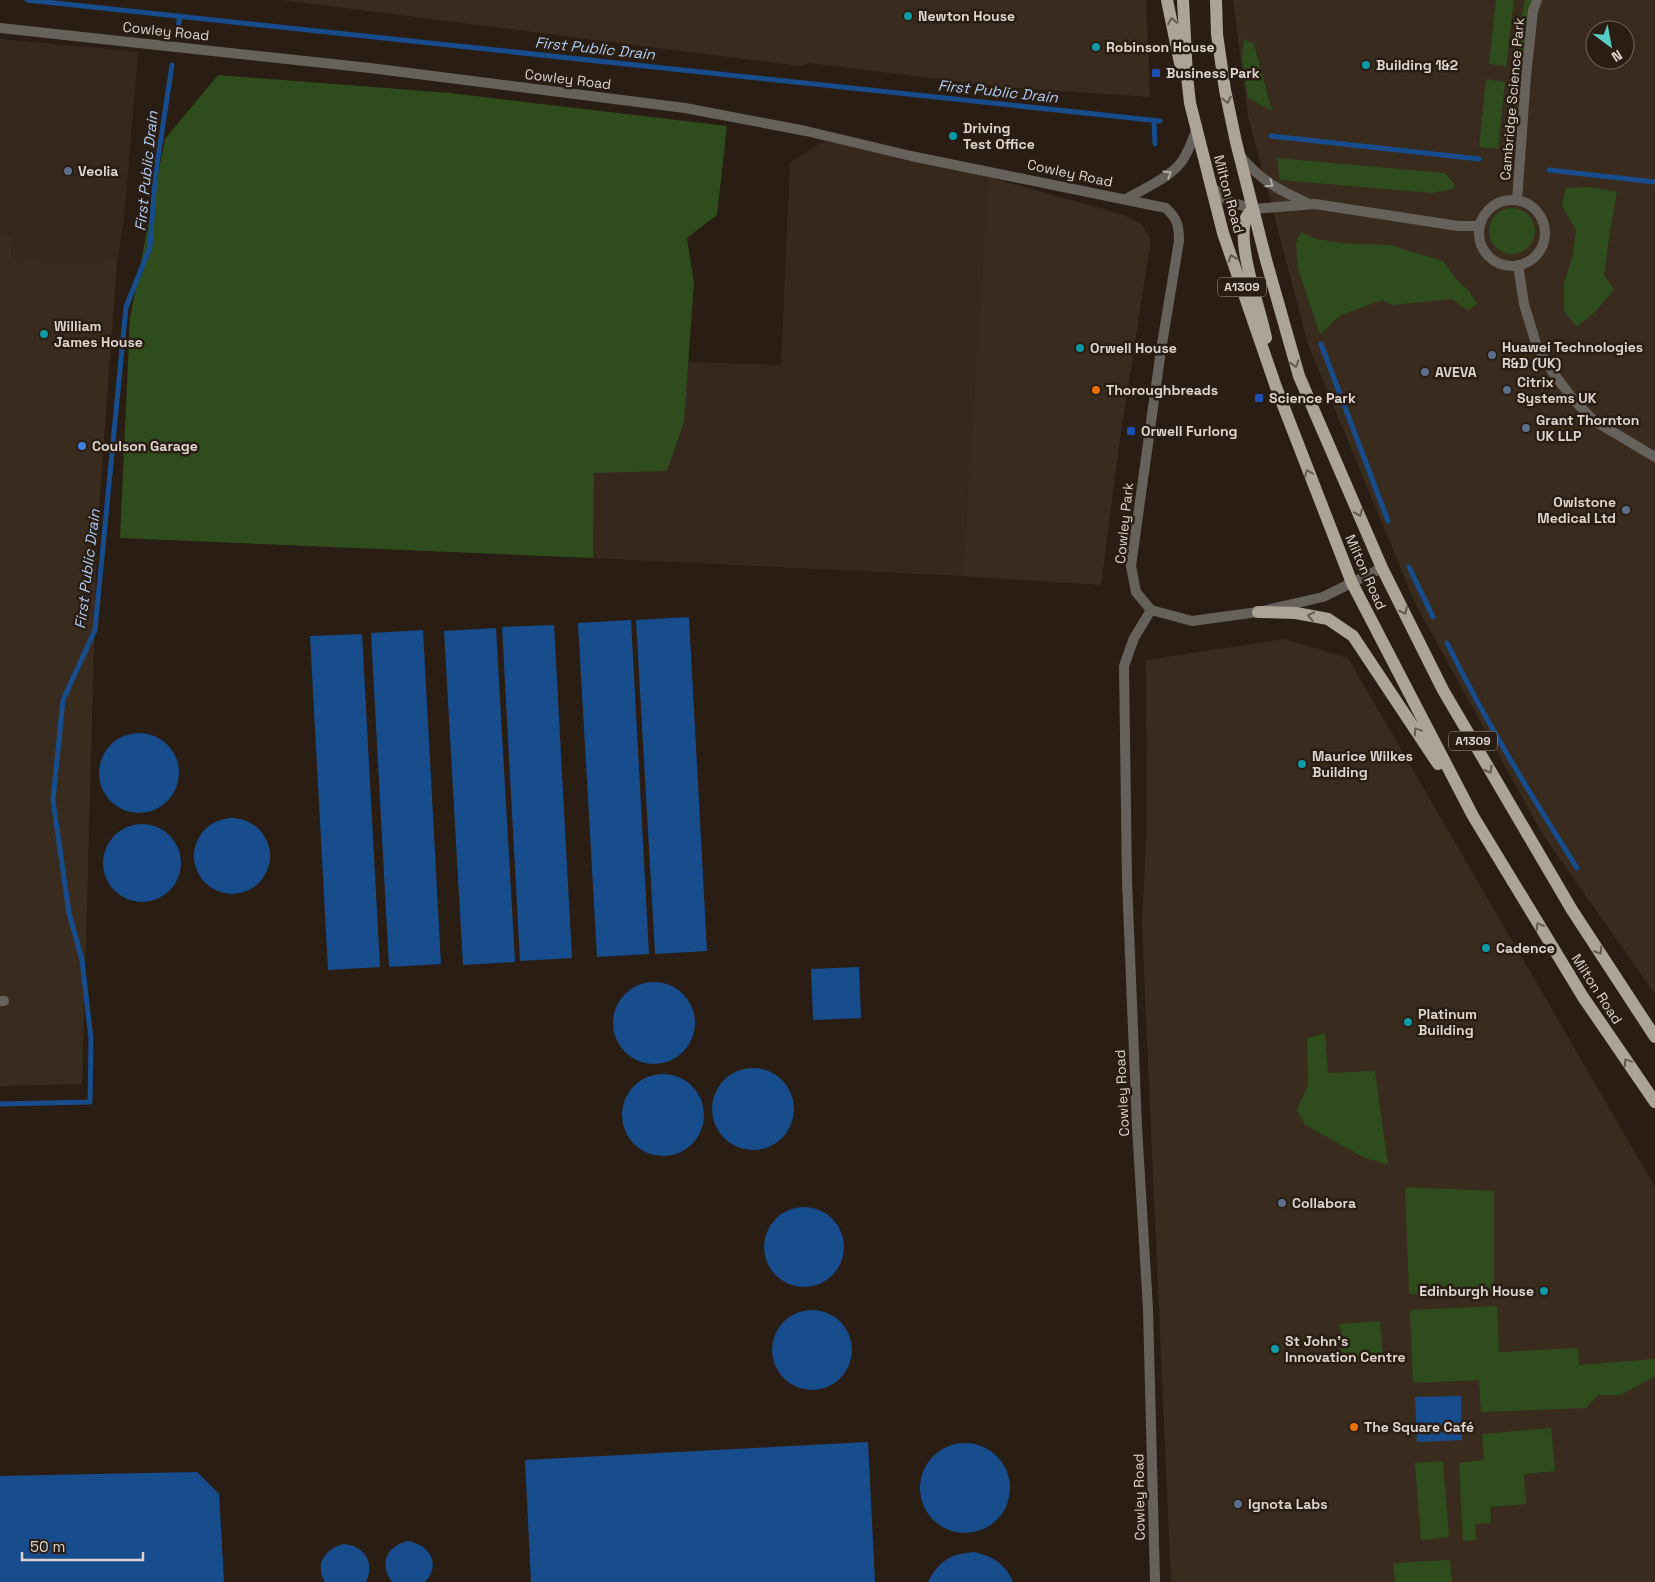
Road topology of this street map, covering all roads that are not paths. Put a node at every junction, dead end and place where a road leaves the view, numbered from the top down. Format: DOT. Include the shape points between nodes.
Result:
graph roads {
  1 [pos="1167,0"];
  2 [pos="1183,0"];
  3 [pos="1216,0"];
  4 [pos="1537,0"];
  5 [pos="0,28"];
  6 [pos="1187,76"];
  7 [pos="1197,127"];
  8 [pos="1240,155"];
  9 [pos="1212,187"];
  10 [pos="1126,199"];
  11 [pos="1517,200"];
  12 [pos="1308,204"];
  13 [pos="1158,205"];
  14 [pos="1253,209"];
  15 [pos="1480,226"];
  16 [pos="1518,266"];
  17 [pos="1276,387"];
  18 [pos="1655,457"];
  19 [pos="1382,568"];
  20 [pos="1352,583"];
  21 [pos="1151,610"];
  22 [pos="1258,612"];
  23 [pos="1473,816"];
  24 [pos="1655,1037"];
  25 [pos="1655,1102"];
  26 [pos="1155,1581"];
  6 -- 1 [label="main road, A1309, one-way" via="1179,59"];
  2 -- 6 [label="main road, Milton Road / A1309"];
  3 -- 8 [label="main road, Milton Road / A1309, one-way" via="1225,90"];
  4 -- 11 [label="street, Cambridge Science Park" via="1526,76"];
  5 -- 10 [label="street, Cowley Road" via="370,68 685,108"];
  6 -- 7 [label="main road, Milton Road / A1309"];
  7 -- 9 [label="main road, Milton Road / A1309"];
  10 -- 7 [label="street, Cowley Road, one-way" via="1175,170 1183,161"];
  8 -- 12 [label="street, one-way" via="1254,173"];
  8 -- 14 [label="main road, Milton Road / A1309"];
  9 -- 14 [label="street" via="1228,201"];
  17 -- 9 [label="main road, Milton Road / A1309, one-way" via="1224,234"];
  10 -- 13 [label="street, Cowley Road"];
  11 -- 15 [label="street, Cambridge Science Park" via="1496,204 1486,213"];
  11 -- 16 [label="street, Cambridge Science Park" via="1536,209 1545,227 1542,248 1536,256"];
  12 -- 14 [label="street"];
  12 -- 15 [label="street" via="1458,226"];
  13 -- 21 [label="street, Cowley Park" via="1176,218 1179,241 1130,566 1136,592"];
  14 -- 17 [label="main road, A1309" via="1246,217 1243,249"];
  14 -- 19 [label="main road, Milton Road / A1309, one-way" via="1299,376"];
  15 -- 16 [label="street" via="1482,247 1488,255 1497,262"];
  16 -- 18 [label="street" via="1524,304 1537,347 1554,374 1593,420"];
  20 -- 17 [label="main road, Milton Road / A1309, one-way"];
  19 -- 20 [label="street"];
  19 -- 24 [label="main road, Milton Road / A1309, one-way" via="1442,690 1572,910"];
  20 -- 22 [label="street" via="1323,597"];
  20 -- 23 [label="main road, Milton Road / A1309"];
  21 -- 22 [label="street" via="1192,621"];
  21 -- 26 [label="street, Cowley Road" via="1134,638 1124,666 1127,881 1148,1309"];
  23 -- 22 [label="main road, A1309, one-way" via="1353,636 1328,619 1296,613"];
  25 -- 23 [label="main road, Milton Road / A1309, one-way" via="1583,997"];
}
